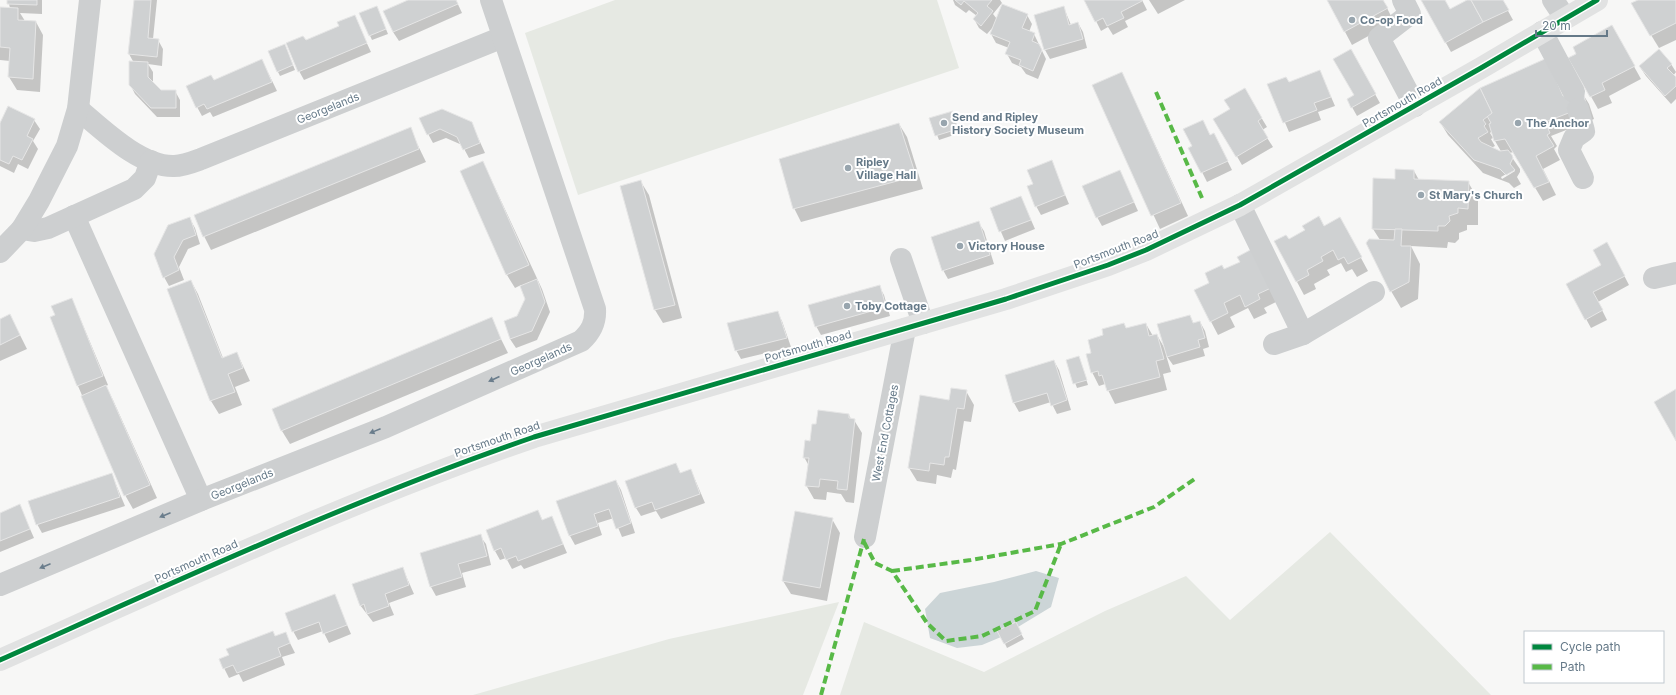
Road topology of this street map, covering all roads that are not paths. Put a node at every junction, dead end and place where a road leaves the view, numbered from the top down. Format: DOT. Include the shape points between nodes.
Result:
graph roads {
  1 [pos="90,0"];
  2 [pos="491,0"];
  3 [pos="1403,0"];
  4 [pos="1553,0"];
  5 [pos="1596,0"];
  6 [pos="1565,18"];
  7 [pos="1542,32"];
  8 [pos="503,37"];
  9 [pos="1414,106"];
  10 [pos="78,109"];
  11 [pos="151,161"];
  12 [pos="1582,178"];
  13 [pos="1240,205"];
  14 [pos="74,216"];
  15 [pos="22,229"];
  16 [pos="0,252"];
  17 [pos="902,259"];
  18 [pos="1676,273"];
  19 [pos="1654,278"];
  20 [pos="1374,292"];
  21 [pos="914,326"];
  22 [pos="1303,334"];
  23 [pos="1274,344"];
  24 [pos="201,500"];
  25 [pos="865,537"];
  26 [pos="0,585"];
  27 [pos="0,660"];
  1 -- 10 [label="street"];
  2 -- 8 [label="street, Georgelands"];
  3 -- 9 [label="street" via="1410,14 1379,38"];
  4 -- 6 [label="street"];
  5 -- 6 [label="main road, Portsmouth Road"];
  6 -- 7 [label="main road, Portsmouth Road"];
  7 -- 9 [label="main road, Portsmouth Road"];
  7 -- 12 [label="street" via="1576,101 1584,131 1574,138 1569,150"];
  8 -- 11 [label="street, Georgelands" via="201,159 175,166"];
  8 -- 24 [label="street, Georgelands, one-way" via="595,309 596,318 588,335 581,341 386,427"];
  9 -- 13 [label="main road, Portsmouth Road"];
  10 -- 11 [label="street, Georgelands" via="122,146"];
  10 -- 15 [label="street" via="67,146"];
  11 -- 14 [label="street" via="141,184"];
  13 -- 21 [label="main road, Portsmouth Road" via="1108,264 1006,299"];
  13 -- 22 [label="street"];
  14 -- 15 [label="street" via="48,228 34,231"];
  14 -- 24 [label="street, Georgelands"];
  15 -- 16 [label="street"];
  17 -- 21 [label="street"];
  18 -- 19 [label="street"];
  20 -- 22 [label="street"];
  21 -- 25 [label="street, West End Cottages"];
  21 -- 27 [label="main road, Portsmouth Road" via="534,436 457,463 230,556"];
  22 -- 23 [label="street"];
  24 -- 26 [label="street, Georgelands, one-way"];
}
